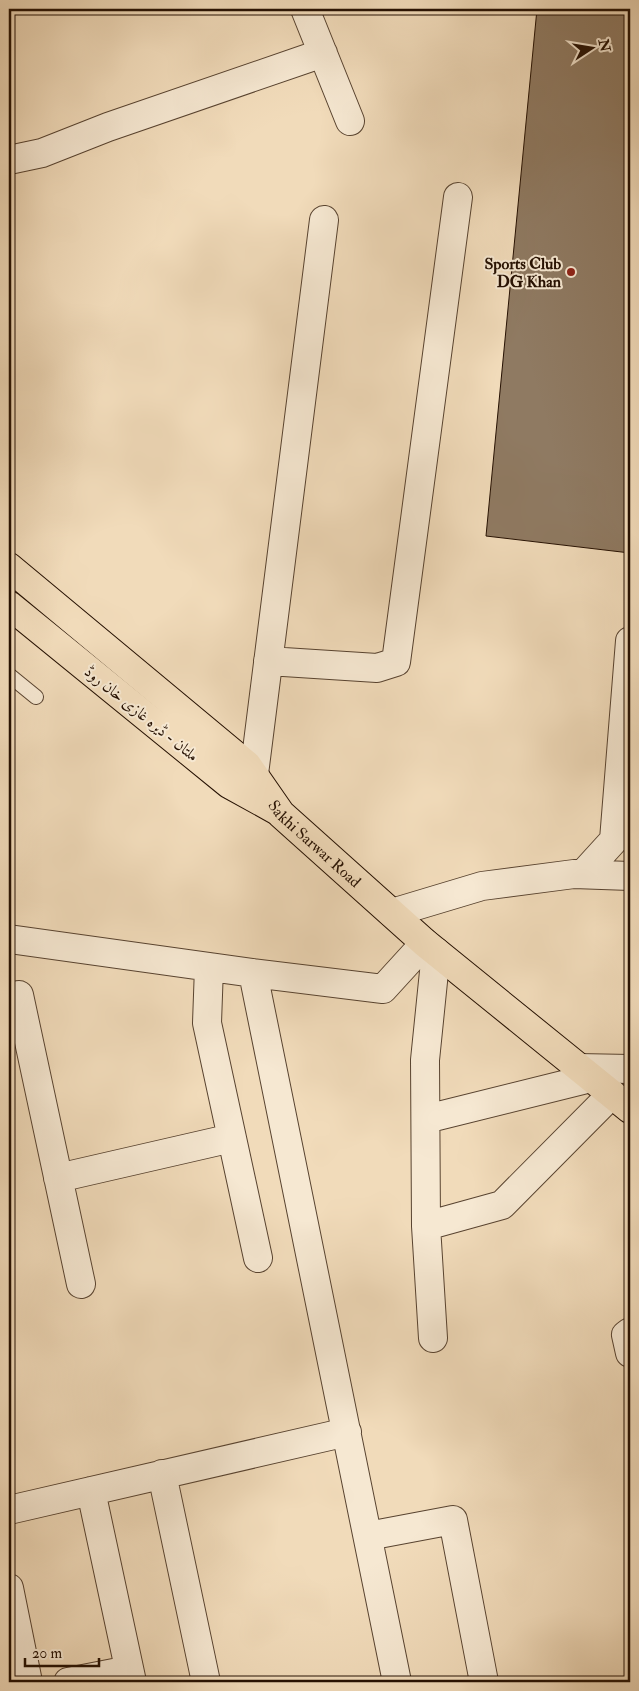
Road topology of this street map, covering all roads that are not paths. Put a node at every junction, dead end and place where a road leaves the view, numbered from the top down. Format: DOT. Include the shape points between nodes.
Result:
graph roads {
  1 [pos="305,9"];
  2 [pos="323,53"];
  3 [pos="350,121"];
  4 [pos="9,160"];
  5 [pos="458,197"];
  6 [pos="324,220"];
  7 [pos="9,567"];
  8 [pos="16,599"];
  9 [pos="630,641"];
  10 [pos="268,661"];
  11 [pos="9,675"];
  12 [pos="36,697"];
  13 [pos="254,774"];
  14 [pos="281,814"];
  15 [pos="583,874"];
  16 [pos="630,876"];
  17 [pos="392,913"];
  18 [pos="9,939"];
  19 [pos="431,948"];
  20 [pos="209,967"];
  21 [pos="253,973"];
  22 [pos="18,995"];
  23 [pos="630,1069"];
  24 [pos="603,1088"];
  25 [pos="426,1119"];
  26 [pos="232,1138"];
  27 [pos="58,1178"];
  28 [pos="426,1226"];
  29 [pos="258,1258"];
  30 [pos="81,1284"];
  31 [pos="630,1332"];
  32 [pos="433,1338"];
  33 [pos="630,1353"];
  34 [pos="347,1432"];
  35 [pos="162,1474"];
  36 [pos="91,1491"];
  37 [pos="9,1510"];
  38 [pos="368,1536"];
  39 [pos="9,1588"];
  40 [pos="131,1676"];
  41 [pos="28,1682"];
  42 [pos="68,1682"];
  43 [pos="206,1682"];
  44 [pos="397,1682"];
  45 [pos="484,1682"];
  1 -- 2 [label="street"];
  2 -- 3 [label="street"];
  2 -- 4 [label="street" via="42,153"];
  5 -- 10 [label="street" via="396,662 377,668"];
  6 -- 10 [label="street"];
  7 -- 8 [label="highway, Sakhi Sarwar Road"];
  8 -- 13 [label="highway, Sakhi Sarwar Road" via="247,765"];
  8 -- 14 [label="highway, ملتان - ڈیرہ غازی خان روڈ" via="229,784"];
  9 -- 15 [label="street" via="614,840"];
  10 -- 13 [label="street"];
  11 -- 12 [label="lane"];
  13 -- 14 [label="highway, Sakhi Sarwar Road"];
  14 -- 17 [label="highway, Sakhi Sarwar Road"];
  15 -- 16 [label="street"];
  15 -- 17 [label="street" via="482,886"];
  17 -- 19 [label="highway, Sakhi Sarwar Road"];
  18 -- 20 [label="street"];
  19 -- 21 [label="street" via="383,989"];
  19 -- 24 [label="highway, Sakhi Sarwar Road"];
  19 -- 25 [label="street" via="425,1060"];
  20 -- 21 [label="street"];
  20 -- 26 [label="street" via="207,1023"];
  21 -- 34 [label="street"];
  22 -- 27 [label="street"];
  23 -- 24 [label="street"];
  24 -- 25 [label="street"];
  24 -- 28 [label="street" via="502,1205"];
  25 -- 28 [label="street"];
  26 -- 27 [label="street"];
  26 -- 29 [label="street"];
  27 -- 30 [label="street"];
  28 -- 32 [label="street"];
  31 -- 33 [label="street" via="626,1335"];
  34 -- 35 [label="street"];
  34 -- 38 [label="street"];
  35 -- 36 [label="street"];
  35 -- 43 [label="street"];
  36 -- 37 [label="street"];
  36 -- 40 [label="street"];
  38 -- 44 [label="street"];
  38 -- 45 [label="street" via="453,1520"];
  39 -- 41 [label="street"];
  40 -- 42 [label="street"];
}
